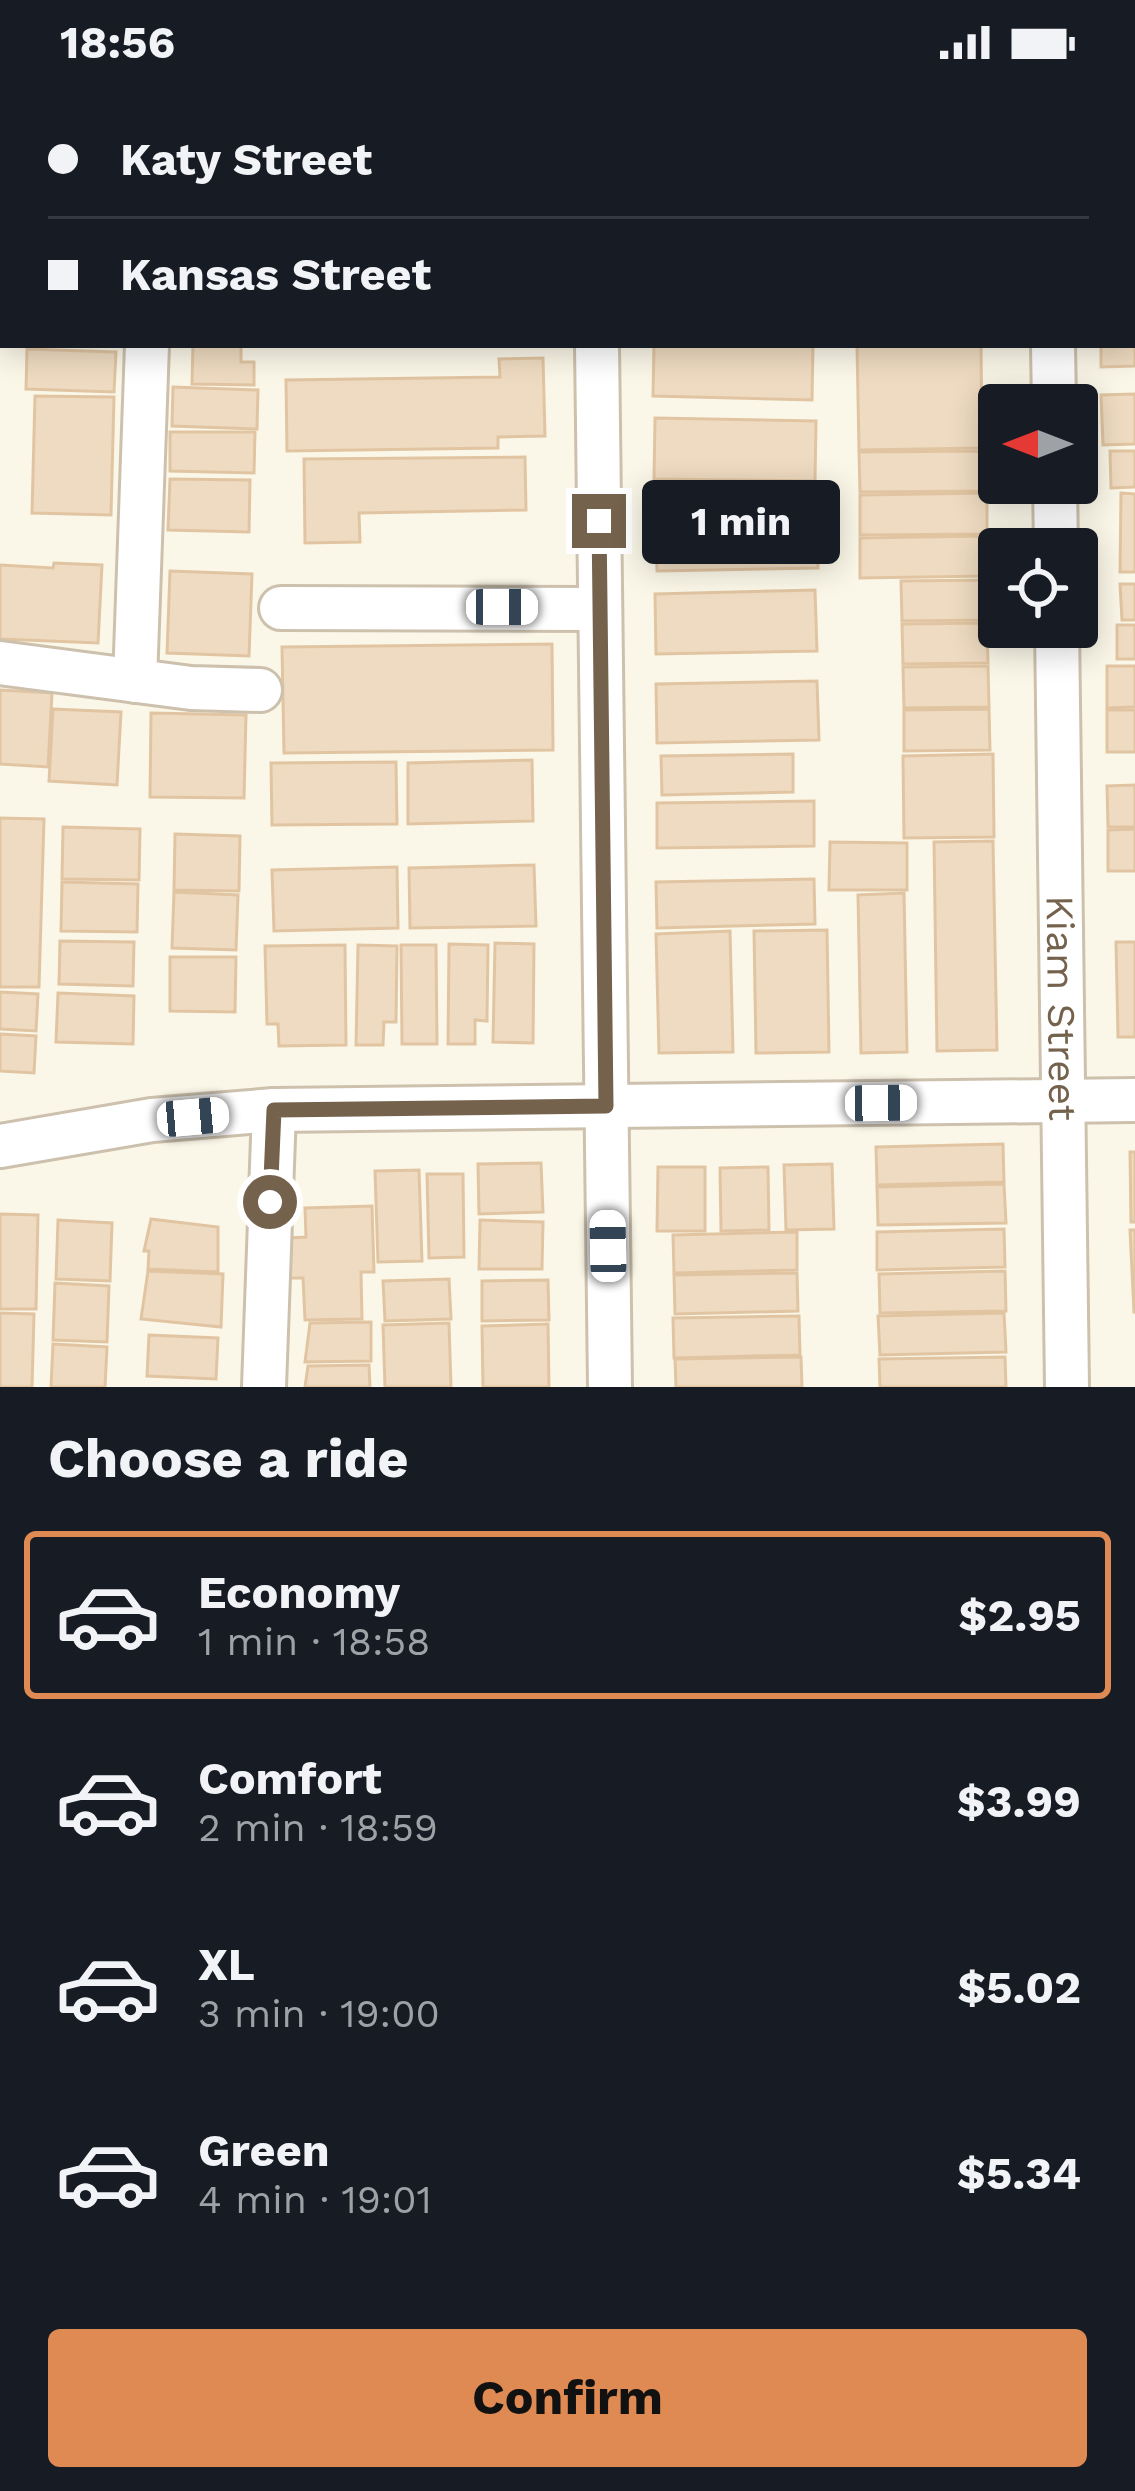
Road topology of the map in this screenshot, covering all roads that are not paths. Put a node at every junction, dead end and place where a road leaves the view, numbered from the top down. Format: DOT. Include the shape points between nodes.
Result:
graph roads {
  1 [pos="147,348"];
  2 [pos="597,348"];
  3 [pos="1053,348"];
  4 [pos="1054,384"];
  5 [pos="280,608"];
  6 [pos="600,609"];
  7 [pos="1057,648"];
  8 [pos="0,663"];
  9 [pos="135,681"];
  10 [pos="260,690"];
  11 [pos="1135,1100"];
  12 [pos="1064,1101"];
  13 [pos="606,1106"];
  14 [pos="274,1110"];
  15 [pos="0,1146"];
  16 [pos="265,1387"];
  17 [pos="610,1387"];
  18 [pos="1067,1387"];
  1 -- 9 [label="street"];
  2 -- 6 [label="street"];
  3 -- 4 [label="street"];
  5 -- 6 [label="street"];
  6 -- 13 [label="street"];
  7 -- 12 [label="street, Kiam Street"];
  8 -- 9 [label="street"];
  9 -- 10 [label="street"];
  11 -- 12 [label="street"];
  12 -- 13 [label="street"];
  12 -- 18 [label="street, Kiam Street"];
  13 -- 14 [label="street"];
  13 -- 17 [label="street"];
  14 -- 15 [label="street"];
  14 -- 16 [label="street"];
}
